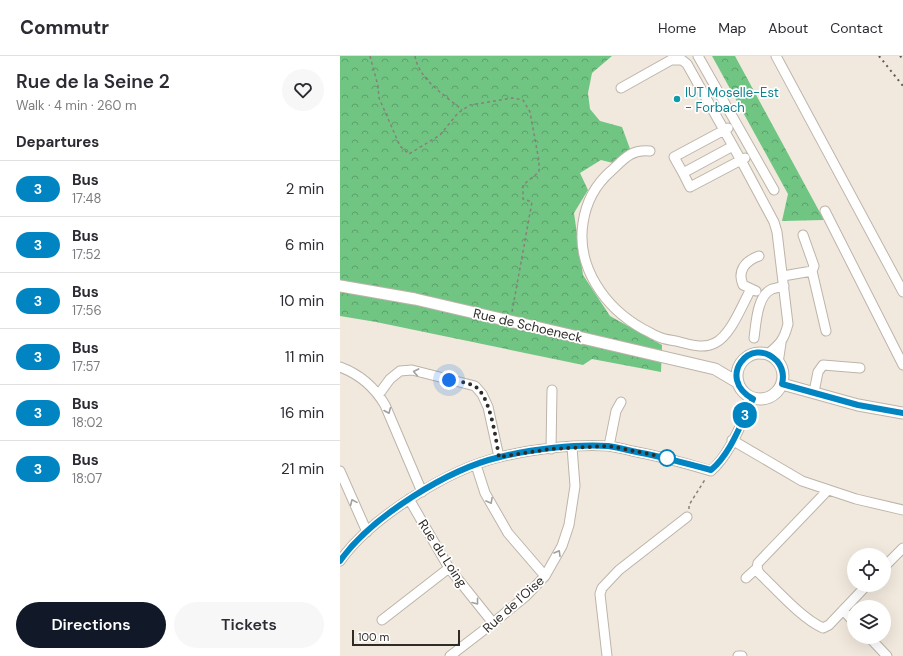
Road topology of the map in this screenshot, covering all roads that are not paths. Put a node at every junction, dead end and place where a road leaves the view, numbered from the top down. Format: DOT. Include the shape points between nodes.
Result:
graph roads {
  1 [pos="698,56"];
  2 [pos="776,56"];
  3 [pos="680,58"];
  4 [pos="621,88"];
  5 [pos="736,124"];
  6 [pos="724,130"];
  7 [pos="733,146"];
  8 [pos="650,151"];
  9 [pos="754,154"];
  10 [pos="741,160"];
  11 [pos="683,173"];
  12 [pos="774,190"];
  13 [pos="825,211"];
  14 [pos="803,235"];
  15 [pos="758,256"];
  16 [pos="812,271"];
  17 [pos="783,276"];
  18 [pos="340,286"];
  19 [pos="784,286"];
  20 [pos="751,289"];
  21 [pos="903,292"];
  22 [pos="764,295"];
  23 [pos="826,331"];
  24 [pos="754,338"];
  25 [pos="781,343"];
  26 [pos="768,354"];
  27 [pos="778,363"];
  28 [pos="739,364"];
  29 [pos="903,366"];
  30 [pos="340,367"];
  31 [pos="860,368"];
  32 [pos="715,369"];
  33 [pos="737,382"];
  34 [pos="782,384"];
  35 [pos="552,390"];
  36 [pos="814,392"];
  37 [pos="379,394"];
  38 [pos="753,399"];
  39 [pos="621,402"];
  40 [pos="903,412"];
  41 [pos="732,440"];
  42 [pos="609,446"];
  43 [pos="572,447"];
  44 [pos="550,449"];
  45 [pos="499,457"];
  46 [pos="476,465"];
  47 [pos="340,471"];
  48 [pos="828,490"];
  49 [pos="422,492"];
  50 [pos="409,500"];
  51 [pos="903,510"];
  52 [pos="687,517"];
  53 [pos="367,532"];
  54 [pos="903,548"];
  55 [pos="891,560"];
  56 [pos="340,561"];
  57 [pos="449,568"];
  58 [pos="757,568"];
  59 [pos="545,576"];
  60 [pos="746,578"];
  61 [pos="860,592"];
  62 [pos="843,610"];
  63 [pos="847,614"];
  64 [pos="382,620"];
  65 [pos="493,624"];
  66 [pos="876,644"];
  67 [pos="450,656"];
  68 [pos="607,656"];
  69 [pos="738,656"];
  70 [pos="742,656"];
  71 [pos="887,656"];
  1 -- 5 [label="street"];
  2 -- 21 [label="street"];
  3 -- 4 [label="street" via="670,60"];
  3 -- 6 [label="street" via="687,64"];
  5 -- 6 [label="street"];
  5 -- 9 [label="street"];
  6 -- 7 [label="street"];
  6 -- 11 [label="street" via="674,157"];
  7 -- 10 [label="street"];
  7 -- 11 [label="street"];
  8 -- 20 [label="street" via="640,150 627,156 607,174 585,208 581,236 584,255 591,276 601,293 624,317 659,337 704,347 716,343 728,332"];
  9 -- 10 [label="street"];
  9 -- 12 [label="street"];
  10 -- 11 [label="street" via="690,187"];
  10 -- 17 [label="street" via="774,222"];
  13 -- 29 [label="street"];
  14 -- 16 [label="street" via="814,266"];
  15 -- 20 [label="street" via="751,258 743,266 740,278 743,286"];
  16 -- 17 [label="street"];
  16 -- 23 [label="street"];
  17 -- 19 [label="street"];
  18 -- 32 [label="main road, Rue de Schoeneck" via="415,298"];
  19 -- 22 [label="street" via="771,289"];
  19 -- 25 [label="street" via="788,324"];
  20 -- 22 [label="street"];
  22 -- 24 [label="street" via="760,303"];
  25 -- 26 [label="street"];
  25 -- 27 [label="street"];
  26 -- 27 [label="main road"];
  26 -- 28 [label="main road" via="750,354"];
  27 -- 34 [label="main road" via="783,371"];
  28 -- 32 [label="main road, Rue de Schoeneck"];
  28 -- 33 [label="main road"];
  30 -- 37 [label="street" via="351,371"];
  31 -- 36 [label="street" via="823,365 818,372"];
  32 -- 33 [label="main road, Rue de Schoeneck"];
  33 -- 38 [label="main road" via="744,394"];
  34 -- 36 [label="main road"];
  34 -- 38 [label="main road" via="780,390 764,400"];
  35 -- 44 [label="street"];
  36 -- 40 [label="main road" via="858,405"];
  45 -- 37 [label="street, one-way" via="488,407 482,394 474,386 412,370 400,371"];
  37 -- 49 [label="street, one-way"];
  38 -- 41 [label="street"];
  39 -- 42 [label="street" via="616,411"];
  41 -- 42 [label="street" via="719,463 711,470"];
  41 -- 48 [label="street" via="802,480"];
  42 -- 43 [label="street"];
  43 -- 44 [label="street"];
  59 -- 43 [label="street, Rue de l'Oise, one-way" via="562,546 569,525 575,486"];
  44 -- 45 [label="street"];
  45 -- 46 [label="street"];
  46 -- 49 [label="street" via="449,476"];
  46 -- 59 [label="street, one-way" via="485,493 508,533"];
  53 -- 47 [label="street, one-way"];
  48 -- 51 [label="street"];
  48 -- 58 [label="street" via="758,563"];
  49 -- 50 [label="street"];
  50 -- 53 [label="street"];
  50 -- 57 [label="street, Rue du Loing"];
  52 -- 68 [label="street" via="619,570 602,588 600,594"];
  53 -- 56 [label="street"];
  54 -- 55 [label="street"];
  57 -- 64 [label="street"];
  57 -- 65 [label="street, Rue du Loing, one-way"];
  58 -- 60 [label="street"];
  58 -- 62 [label="street" via="759,574 822,628 829,626"];
  59 -- 65 [label="street, Rue de l'Oise"];
  61 -- 62 [label="street"];
  62 -- 63 [label="street"];
  65 -- 67 [label="street, Rue de l'Oise"];
  66 -- 71 [label="street"];
  69 -- 70 [label="street"];
}
